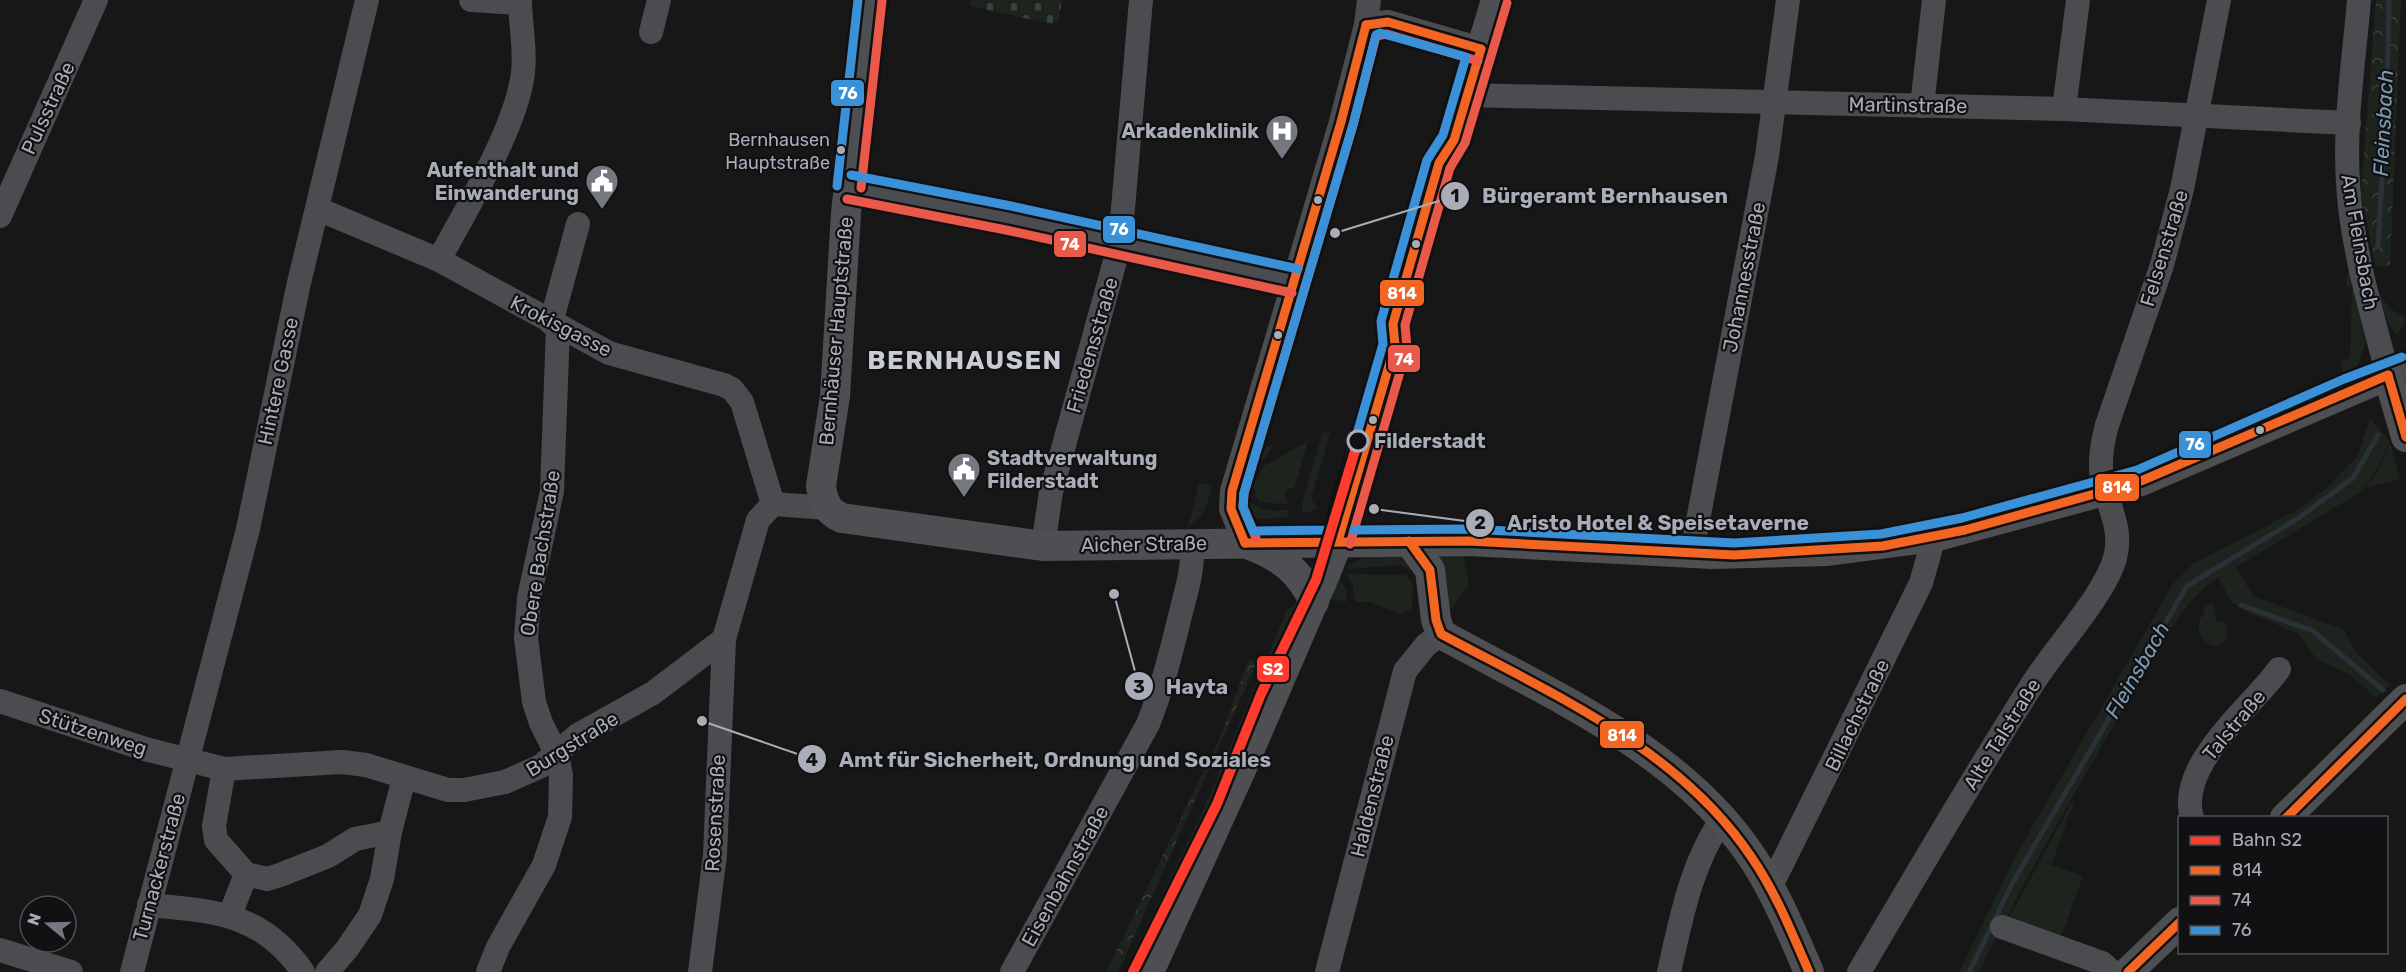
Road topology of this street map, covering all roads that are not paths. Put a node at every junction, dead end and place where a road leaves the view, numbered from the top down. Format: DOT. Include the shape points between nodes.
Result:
graph roads {
  1 [pos="96,0"];
  2 [pos="367,0"];
  3 [pos="471,0"];
  4 [pos="659,0"];
  5 [pos="870,0"];
  6 [pos="1140,0"];
  7 [pos="1369,0"];
  8 [pos="1496,0"];
  9 [pos="1788,0"];
  10 [pos="1934,0"];
  11 [pos="2078,0"];
  12 [pos="2219,0"];
  13 [pos="2359,0"];
  14 [pos="520,1"];
  15 [pos="1366,26"];
  16 [pos="651,32"];
  17 [pos="1481,49"];
  18 [pos="1467,95"];
  19 [pos="1775,102"];
  20 [pos="1922,106"];
  21 [pos="2064,109"];
  22 [pos="2198,115"];
  23 [pos="2349,123"];
  24 [pos="849,188"];
  25 [pos="318,209"];
  26 [pos="0,216"];
  27 [pos="578,224"];
  28 [pos="1120,243"];
  29 [pos="439,260"];
  30 [pos="1294,281"];
  31 [pos="555,325"];
  32 [pos="2397,372"];
  33 [pos="2406,437"];
  34 [pos="2105,492"];
  35 [pos="773,504"];
  36 [pos="828,508"];
  37 [pos="1934,537"];
  38 [pos="1338,541"];
  39 [pos="1409,541"];
  40 [pos="1192,543"];
  41 [pos="1245,543"];
  42 [pos="1044,546"];
  43 [pos="1692,552"];
  44 [pos="1314,602"];
  45 [pos="1442,634"];
  46 [pos="724,639"];
  47 [pos="2279,669"];
  48 [pos="2406,699"];
  49 [pos="0,701"];
  50 [pos="557,755"];
  51 [pos="187,762"];
  52 [pos="224,768"];
  53 [pos="404,778"];
  54 [pos="2191,816"];
  55 [pos="2287,816"];
  56 [pos="1723,818"];
  57 [pos="390,832"];
  58 [pos="246,874"];
  59 [pos="1770,888"];
  60 [pos="149,905"];
  61 [pos="230,915"];
  62 [pos="2178,924"];
  63 [pos="2002,927"];
  64 [pos="0,950"];
  65 [pos="71,972"];
  66 [pos="132,972"];
  67 [pos="303,972"];
  68 [pos="327,972"];
  69 [pos="488,972"];
  70 [pos="700,972"];
  71 [pos="1012,972"];
  72 [pos="1149,972"];
  73 [pos="1327,972"];
  74 [pos="1669,972"];
  75 [pos="1809,972"];
  76 [pos="1858,972"];
  77 [pos="2112,972"];
  78 [pos="2128,972"];
  1 -- 26 [label="street, Pulsstraße"];
  2 -- 25 [label="street, Hintere Gasse"];
  3 -- 14 [label="street"];
  4 -- 16 [label="street"];
  5 -- 24 [label="main road, Bernhäuser Hauptstraße"];
  6 -- 28 [label="street, Friedensstraße"];
  7 -- 15 [label="street"];
  8 -- 17 [label="main road"];
  9 -- 19 [label="street, Johannesstraße"];
  10 -- 20 [label="street"];
  11 -- 21 [label="street"];
  12 -- 22 [label="street, Felsenstraße"];
  13 -- 23 [label="street, Am Fleinsbach"];
  14 -- 29 [label="street" via="523,75 506,127"];
  15 -- 17 [label="street" via="1388,22"];
  15 -- 30 [label="street"];
  17 -- 18 [label="main road"];
  18 -- 19 [label="street, Martinstraße"];
  18 -- 38 [label="main road" via="1454,140 1439,163 1435,207 1418,265 1393,324 1395,345"];
  19 -- 20 [label="street, Martinstraße"];
  19 -- 43 [label="street, Johannesstraße"];
  20 -- 21 [label="street, Martinstraße"];
  21 -- 22 [label="street, Martinstraße"];
  22 -- 23 [label="street, Martinstraße"];
  22 -- 34 [label="street, Felsenstraße" via="2164,255 2104,438 2101,464"];
  23 -- 32 [label="street, Am Fleinsbach" via="2350,205 2371,309"];
  24 -- 28 [label="street"];
  24 -- 36 [label="main road, Bernhäuser Hauptstraße" via="835,396 821,486"];
  25 -- 29 [label="street, Krokisgasse"];
  25 -- 51 [label="street, Hintere Gasse" via="248,529"];
  27 -- 31 [label="street, Obere Bachstraße"];
  28 -- 30 [label="street"];
  28 -- 42 [label="street, Friedensstraße" via="1051,492"];
  29 -- 31 [label="street, Krokisgasse"];
  30 -- 41 [label="street" via="1232,491 1231,509"];
  31 -- 35 [label="street, Krokisgasse" via="609,353 732,390 742,402"];
  31 -- 50 [label="street, Obere Bachstraße" via="552,491 529,598 526,638 534,702"];
  32 -- 33 [label="main road"];
  32 -- 34 [label="main road, Aicher Straße" via="2178,466"];
  34 -- 37 [label="main road, Aicher Straße"];
  34 -- 76 [label="street, Alte Talstraße" via="2119,536 2109,574 1998,738"];
  35 -- 36 [label="street"];
  35 -- 46 [label="street, Rosenstraße" via="758,520"];
  36 -- 42 [label="main road, Aicher Straße" via="837,516 852,520"];
  37 -- 43 [label="main road, Aicher Straße" via="1828,551 1734,555"];
  37 -- 59 [label="street, Billachstraße" via="1922,584"];
  38 -- 39 [label="main road, Aicher Straße"];
  38 -- 41 [label="main road, Aicher Straße"];
  38 -- 44 [label="main road"];
  39 -- 43 [label="main road, Aicher Straße"];
  39 -- 45 [label="main road" via="1430,570 1436,620"];
  40 -- 41 [label="main road, Aicher Straße"];
  40 -- 42 [label="main road, Aicher Straße"];
  40 -- 71 [label="street, Eisenbahnstraße" via="1193,560 1163,681 1140,741"];
  41 -- 44 [label="main road" via="1285,561 1299,575"];
  44 -- 72 [label="main road"];
  45 -- 56 [label="main road" via="1649,754"];
  45 -- 73 [label="street, Haldenstraße" via="1426,645 1405,672"];
  46 -- 50 [label="street, Burgstraße" via="653,693 578,735"];
  46 -- 70 [label="street, Rosenstraße" via="715,855"];
  47 -- 54 [label="street, Talstraße" via="2209,751 2191,789 2188,805"];
  48 -- 55 [label="main road"];
  49 -- 51 [label="street, Stützenweg"];
  50 -- 53 [label="street, Burgstraße" via="524,775 482,787 448,790"];
  50 -- 69 [label="street, Obere Bachstraße" via="563,793 553,843"];
  51 -- 52 [label="street, Burgstraße"];
  51 -- 60 [label="street, Turnackerstraße"];
  52 -- 53 [label="street, Burgstraße" via="342,762 366,765"];
  52 -- 58 [label="street" via="214,826 216,840"];
  53 -- 57 [label="street"];
  56 -- 59 [label="main road"];
  56 -- 74 [label="street" via="1698,861"];
  57 -- 58 [label="street" via="355,839 328,856 267,879"];
  57 -- 68 [label="street" via="382,879 370,915"];
  58 -- 61 [label="street"];
  59 -- 75 [label="main road"];
  60 -- 61 [label="street"];
  60 -- 66 [label="street, Turnackerstraße"];
  61 -- 67 [label="street" via="261,929"];
  62 -- 78 [label="main road"];
  63 -- 77 [label="street" via="2102,963"];
  64 -- 65 [label="street"];
}
